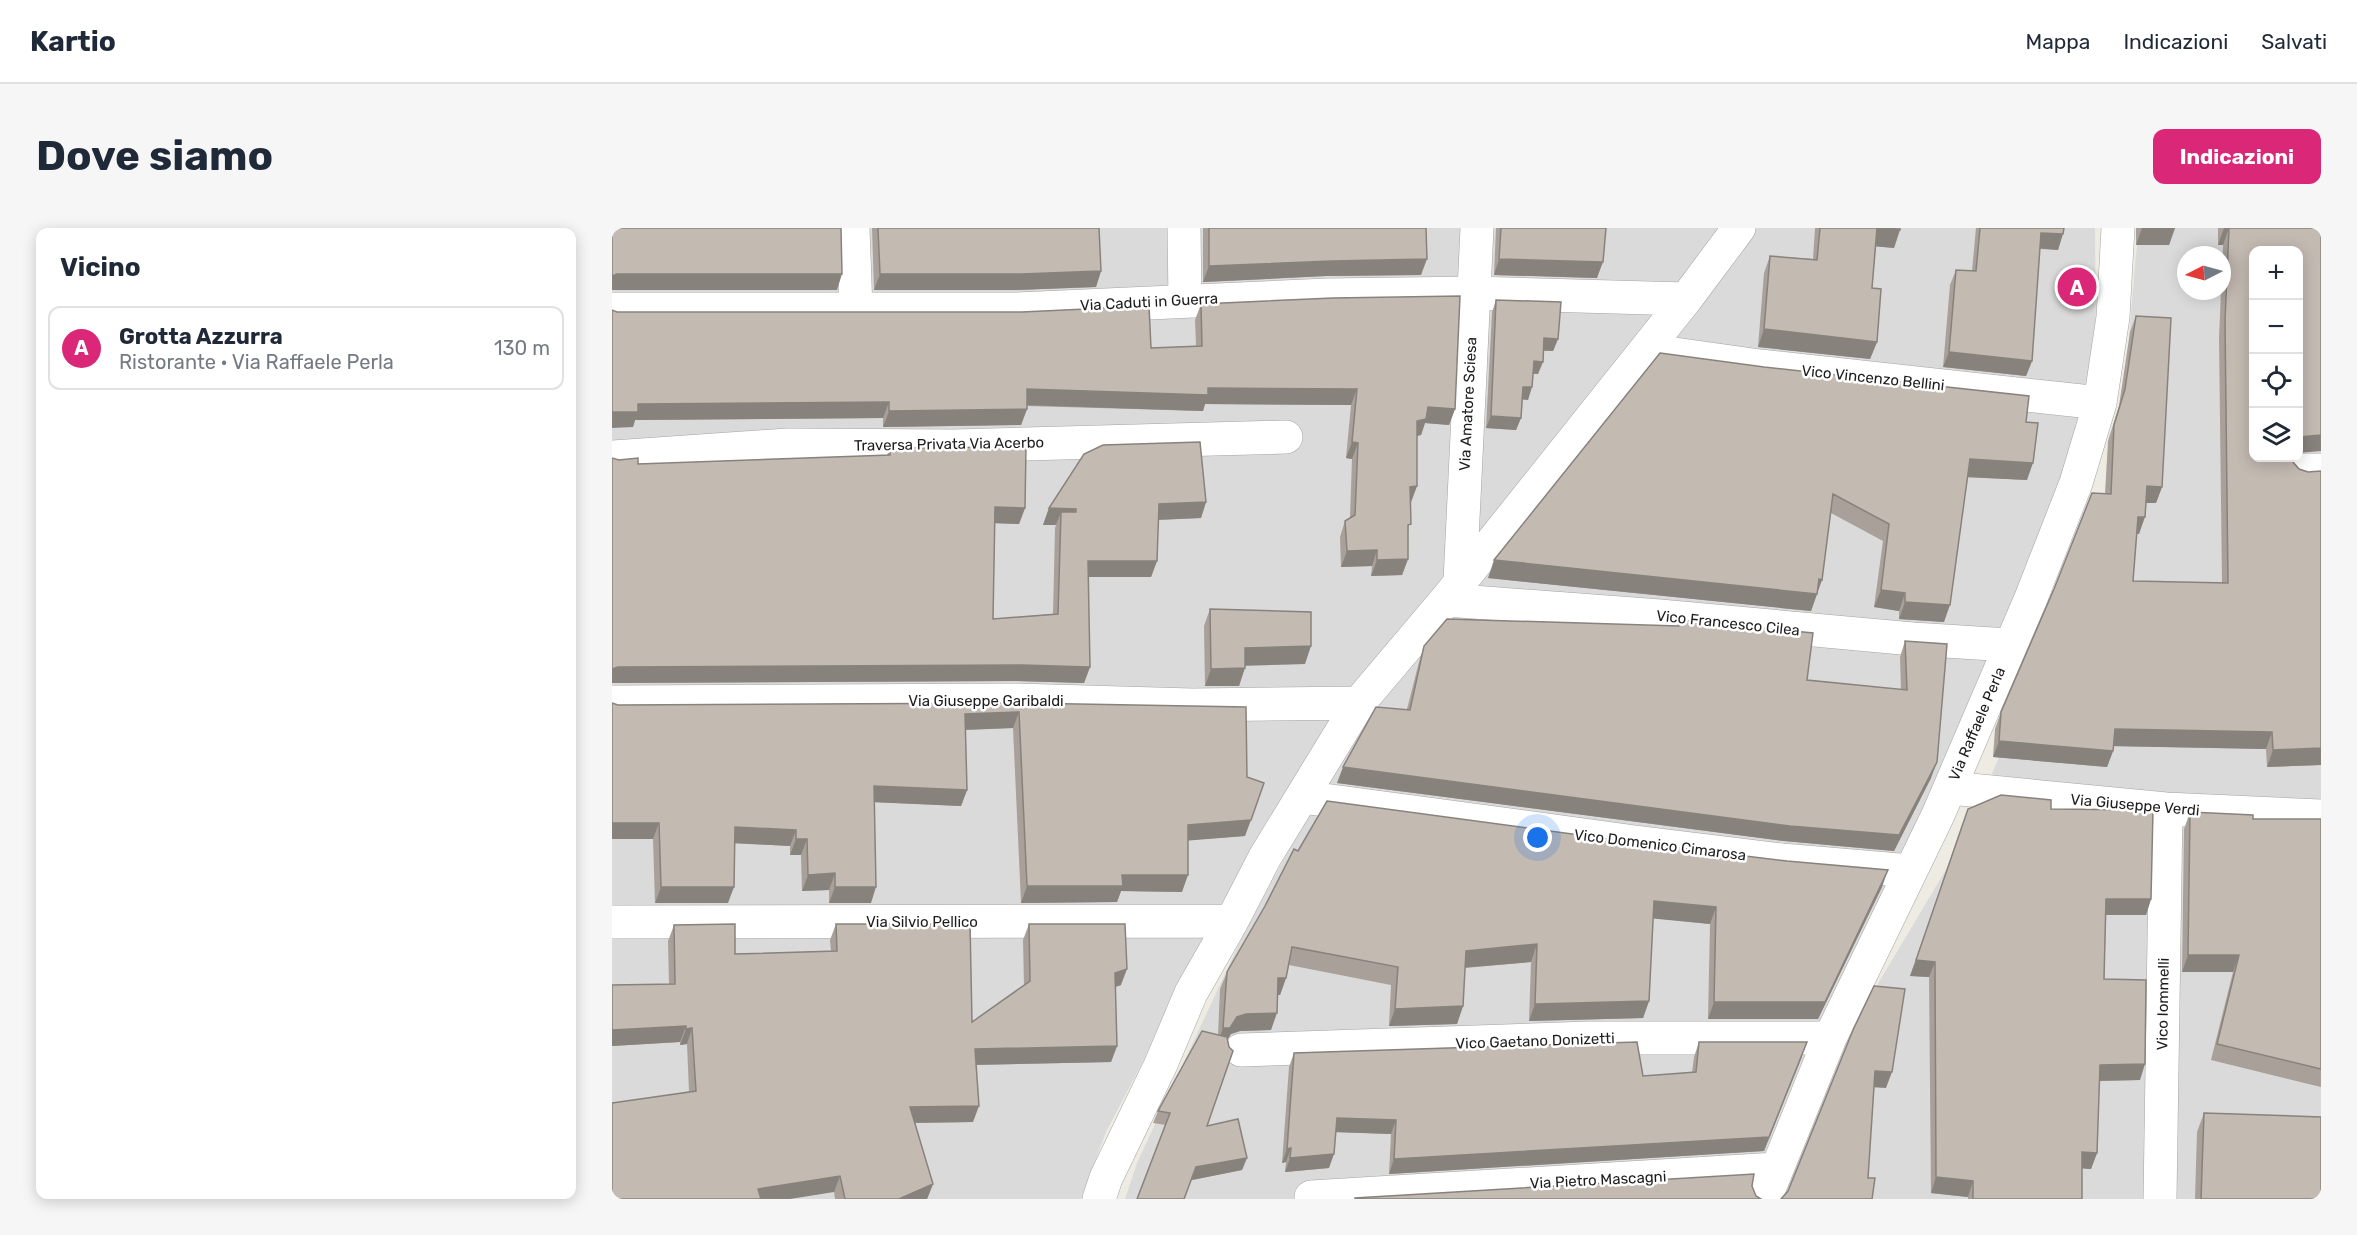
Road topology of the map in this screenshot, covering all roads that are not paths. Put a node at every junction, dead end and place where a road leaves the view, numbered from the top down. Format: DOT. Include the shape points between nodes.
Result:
graph roads {
  1 [pos="853,228"];
  2 [pos="1184,228"];
  3 [pos="1478,228"];
  4 [pos="1739,228"];
  5 [pos="2118,228"];
  6 [pos="1474,293"];
  7 [pos="1686,299"];
  8 [pos="1185,300"];
  9 [pos="612,309"];
  10 [pos="856,310"];
  11 [pos="1646,350"];
  12 [pos="2100,403"];
  13 [pos="1286,436"];
  14 [pos="612,457"];
  15 [pos="1453,590"];
  16 [pos="2010,645"];
  17 [pos="612,702"];
  18 [pos="1359,703"];
  19 [pos="1950,788"];
  20 [pos="1302,796"];
  21 [pos="2166,809"];
  22 [pos="2321,816"];
  23 [pos="1911,871"];
  24 [pos="1232,921"];
  25 [pos="612,922"];
  26 [pos="1830,1038"];
  27 [pos="1241,1050"];
  28 [pos="1776,1169"];
  29 [pos="1311,1197"];
  30 [pos="1100,1199"];
  31 [pos="1765,1199"];
  32 [pos="2160,1199"];
  1 -- 10 [label="street"];
  2 -- 8 [label="street"];
  3 -- 6 [label="street, Via Amatore Sciesa"];
  4 -- 7 [label="street"];
  5 -- 12 [label="street, Via Raffaele Perla" via="2113,317"];
  6 -- 7 [label="street, Via Caduti in Guerra"];
  6 -- 8 [label="street, Via Caduti in Guerra"];
  6 -- 15 [label="street, Via Amatore Sciesa"];
  7 -- 11 [label="street"];
  8 -- 10 [label="street, Via Caduti in Guerra" via="1016,309"];
  9 -- 10 [label="street, Via Caduti in Guerra"];
  11 -- 12 [label="street, Vico Vincenzo Bellini"];
  11 -- 15 [label="street"];
  12 -- 16 [label="street, Via Raffaele Perla" via="2076,483"];
  13 -- 14 [label="street, Traversa Privata Via Acerbo" via="954,446 788,445"];
  15 -- 16 [label="street, Vico Francesco Cilea" via="1660,615"];
  15 -- 18 [label="street"];
  16 -- 19 [label="street, Via Raffaele Perla"];
  17 -- 18 [label="street, Via Giuseppe Garibaldi"];
  18 -- 20 [label="street"];
  19 -- 21 [label="street, Via Giuseppe Verdi"];
  19 -- 23 [label="street, Via Raffaele Perla"];
  20 -- 23 [label="street, Vico Domenico Cimarosa" via="1635,842"];
  20 -- 24 [label="street"];
  21 -- 22 [label="street, Via Giuseppe Verdi"];
  21 -- 32 [label="street, Vico Iommelli"];
  23 -- 26 [label="street, Via Raffaele Perla"];
  24 -- 25 [label="street, Via Silvio Pellico"];
  24 -- 30 [label="street" via="1191,993"];
  26 -- 27 [label="street, Vico Gaetano Donizetti" via="1588,1038"];
  26 -- 28 [label="street, Via Raffaele Perla"];
  28 -- 29 [label="street, Via Pietro Mascagni"];
  28 -- 31 [label="street, Via Raffaele Perla"];
}
